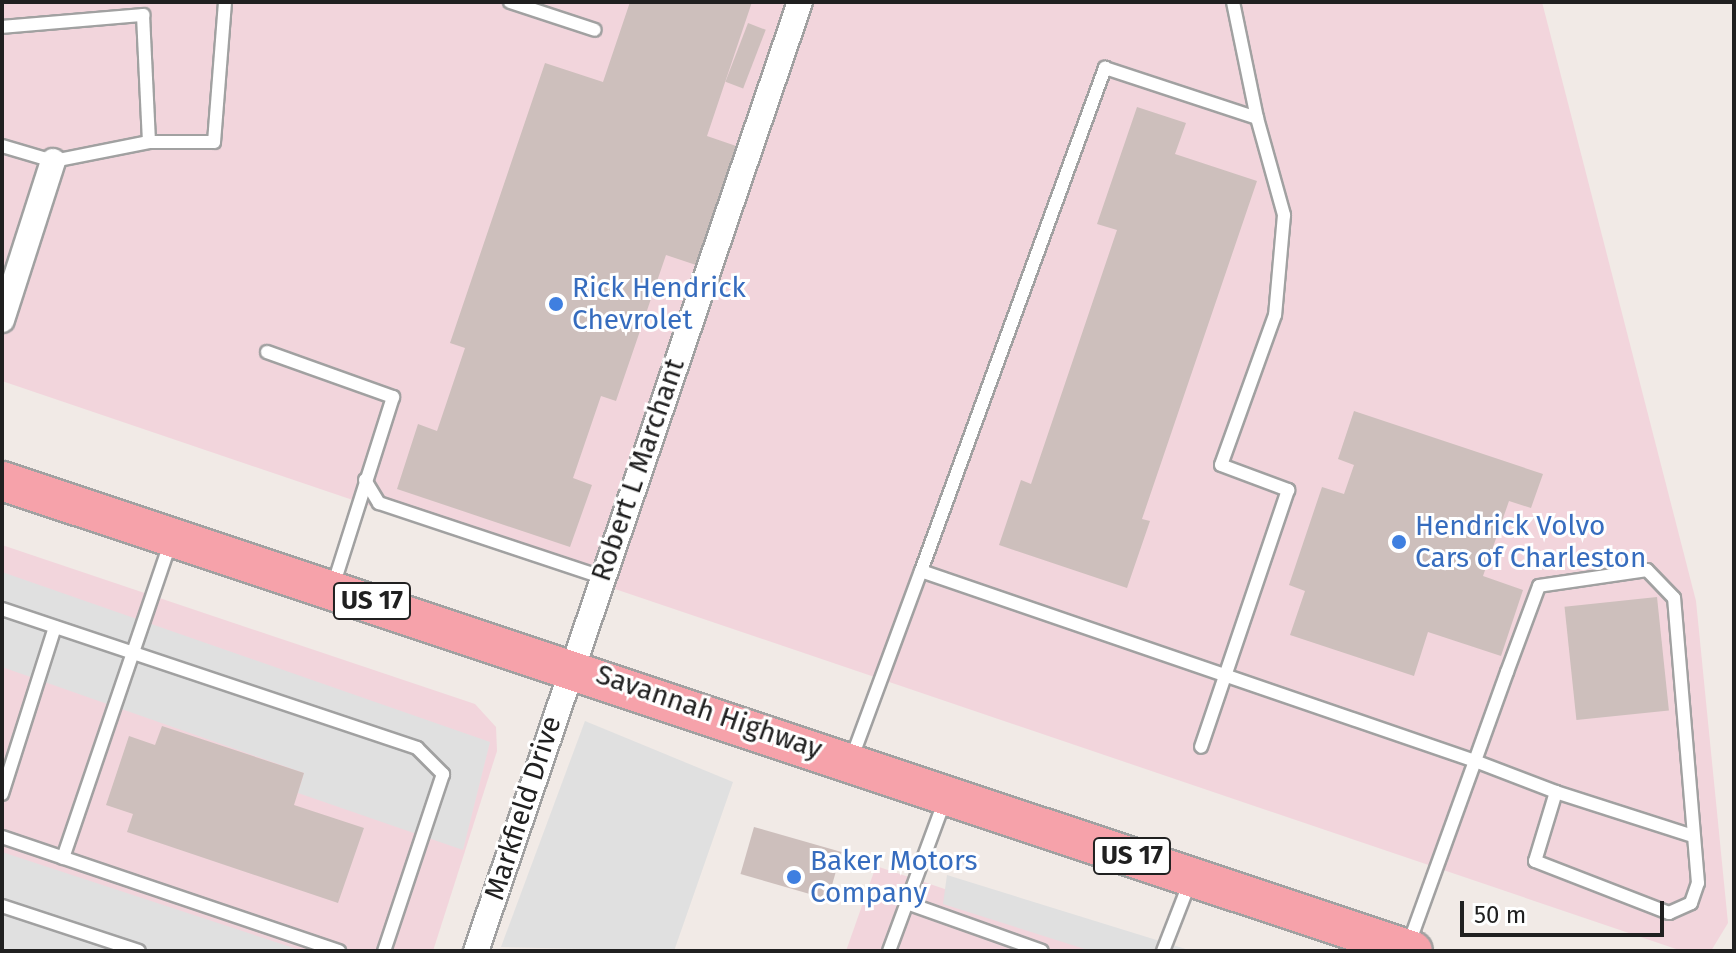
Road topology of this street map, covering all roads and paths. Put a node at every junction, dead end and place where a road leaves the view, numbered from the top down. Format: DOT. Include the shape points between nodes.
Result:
graph roads {
  1 [pos="215,2"];
  2 [pos="225,2"];
  3 [pos="510,2"];
  4 [pos="800,2"];
  5 [pos="1233,2"];
  6 [pos="218,20"];
  7 [pos="2,27"];
  8 [pos="595,30"];
  9 [pos="1257,118"];
  10 [pos="149,142"];
  11 [pos="2,146"];
  12 [pos="53,161"];
  13 [pos="2,320"];
  14 [pos="267,352"];
  15 [pos="365,480"];
  16 [pos="2,481"];
  17 [pos="173,537"];
  18 [pos="921,571"];
  19 [pos="601,577"];
  20 [pos="332,588"];
  21 [pos="2,609"];
  22 [pos="55,627"];
  23 [pos="133,653"];
  24 [pos="571,665"];
  25 [pos="1227,676"];
  26 [pos="1201,747"];
  27 [pos="851,760"];
  28 [pos="1475,761"];
  29 [pos="1556,792"];
  30 [pos="947,793"];
  31 [pos="2,794"];
  32 [pos="1690,835"];
  33 [pos="2,837"];
  34 [pos="63,858"];
  35 [pos="1193,876"];
  36 [pos="907,903"];
  37 [pos="2,906"];
  38 [pos="295,936"];
  39 [pos="1410,950"];
  40 [pos="139,951"];
  41 [pos="290,951"];
  42 [pos="339,951"];
  43 [pos="384,951"];
  44 [pos="476,951"];
  45 [pos="889,951"];
  46 [pos="1042,951"];
  47 [pos="1163,951"];
  1 -- 6 [label="lane"];
  2 -- 6 [label="lane"];
  3 -- 8 [label="lane"];
  4 -- 19 [label="street, Robert L Marchant"];
  5 -- 9 [label="lane"];
  6 -- 10 [label="lane" via="214,142"];
  7 -- 10 [label="lane" via="143,15"];
  9 -- 18 [label="lane" via="1105,68"];
  9 -- 25 [label="lane" via="1284,215 1275,315 1221,465 1288,490"];
  10 -- 12 [label="lane"];
  11 -- 12 [label="lane"];
  12 -- 13 [label="street"];
  14 -- 15 [label="lane" via="393,397"];
  15 -- 19 [label="lane" via="379,503"];
  15 -- 20 [label="lane"];
  16 -- 17 [label="highway, Savannah Highway / US 17"];
  17 -- 20 [label="highway, Savannah Highway / US 17"];
  17 -- 23 [label="lane"];
  18 -- 25 [label="lane"];
  18 -- 27 [label="lane"];
  19 -- 24 [label="street, Robert L Marchant"];
  20 -- 24 [label="highway, Savannah Highway / US 17"];
  21 -- 22 [label="lane"];
  22 -- 23 [label="lane"];
  22 -- 31 [label="lane"];
  23 -- 34 [label="lane"];
  23 -- 43 [label="lane" via="417,748 443,774"];
  24 -- 27 [label="highway, Savannah Highway / US 17"];
  24 -- 44 [label="street, Markfield Drive"];
  25 -- 26 [label="lane"];
  25 -- 28 [label="lane"];
  27 -- 30 [label="highway, Savannah Highway / US 17"];
  28 -- 29 [label="lane"];
  28 -- 32 [label="lane" via="1539,586 1647,570 1674,598"];
  28 -- 39 [label="lane"];
  29 -- 32 [label="lane"];
  29 -- 32 [label="lane" via="1535,861 1669,913 1691,903 1698,883"];
  30 -- 35 [label="highway, Savannah Highway / US 17"];
  30 -- 36 [label="lane"];
  33 -- 34 [label="lane"];
  34 -- 38 [label="lane"];
  35 -- 39 [label="highway, Savannah Highway / US 17"];
  35 -- 47 [label="lane"];
  36 -- 45 [label="lane"];
  36 -- 46 [label="lane"];
  37 -- 40 [label="lane"];
  38 -- 41 [label="lane"];
  38 -- 42 [label="lane"];
}
